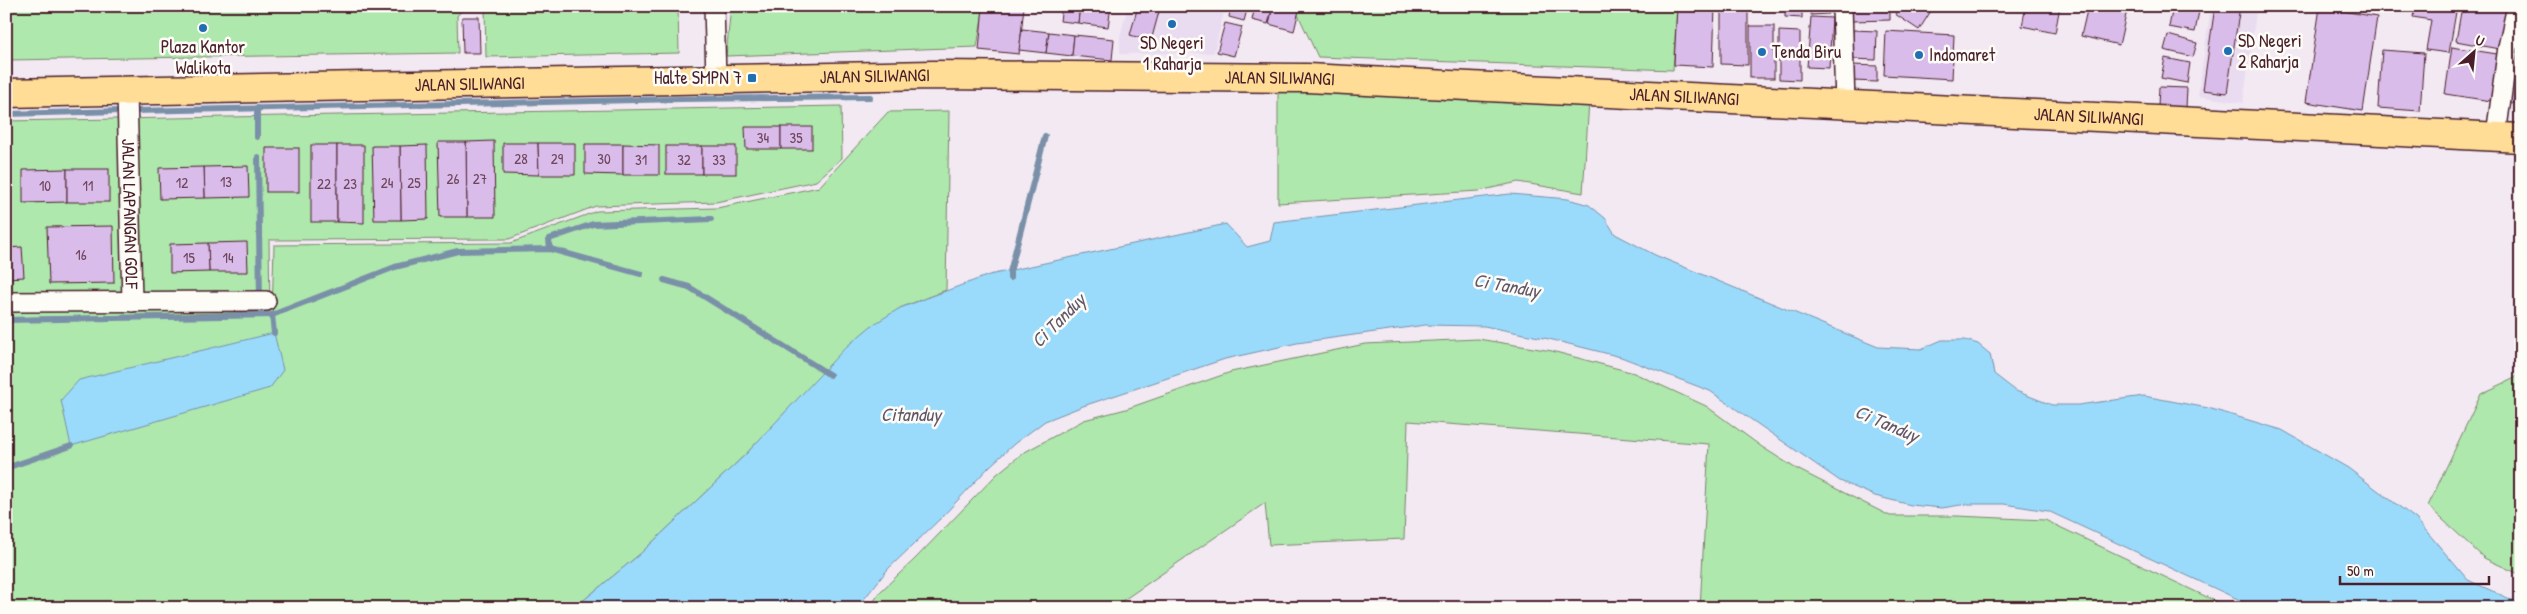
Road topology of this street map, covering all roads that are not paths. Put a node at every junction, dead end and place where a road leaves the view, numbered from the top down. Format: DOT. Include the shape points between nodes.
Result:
graph roads {
  1 [pos="714,6"];
  2 [pos="1842,6"];
  3 [pos="2517,6"];
  4 [pos="716,78"];
  5 [pos="126,92"];
  6 [pos="6,93"];
  7 [pos="1845,104"];
  8 [pos="2508,136"];
  9 [pos="266,301"];
  10 [pos="6,302"];
  11 [pos="132,302"];
  1 -- 4 [label="street"];
  2 -- 7 [label="street"];
  3 -- 8 [label="street" via="2508,47"];
  4 -- 5 [label="highway, JALAN SILIWANGI"];
  4 -- 7 [label="highway, JALAN SILIWANGI" via="932,75 1307,78"];
  5 -- 6 [label="highway, JALAN SILIWANGI"];
  5 -- 11 [label="street, JALAN LAPANGAN GOLF"];
  7 -- 8 [label="highway, JALAN SILIWANGI"];
  9 -- 11 [label="street"];
  10 -- 11 [label="street, JALAN LAPANGAN GOLF"];
}
